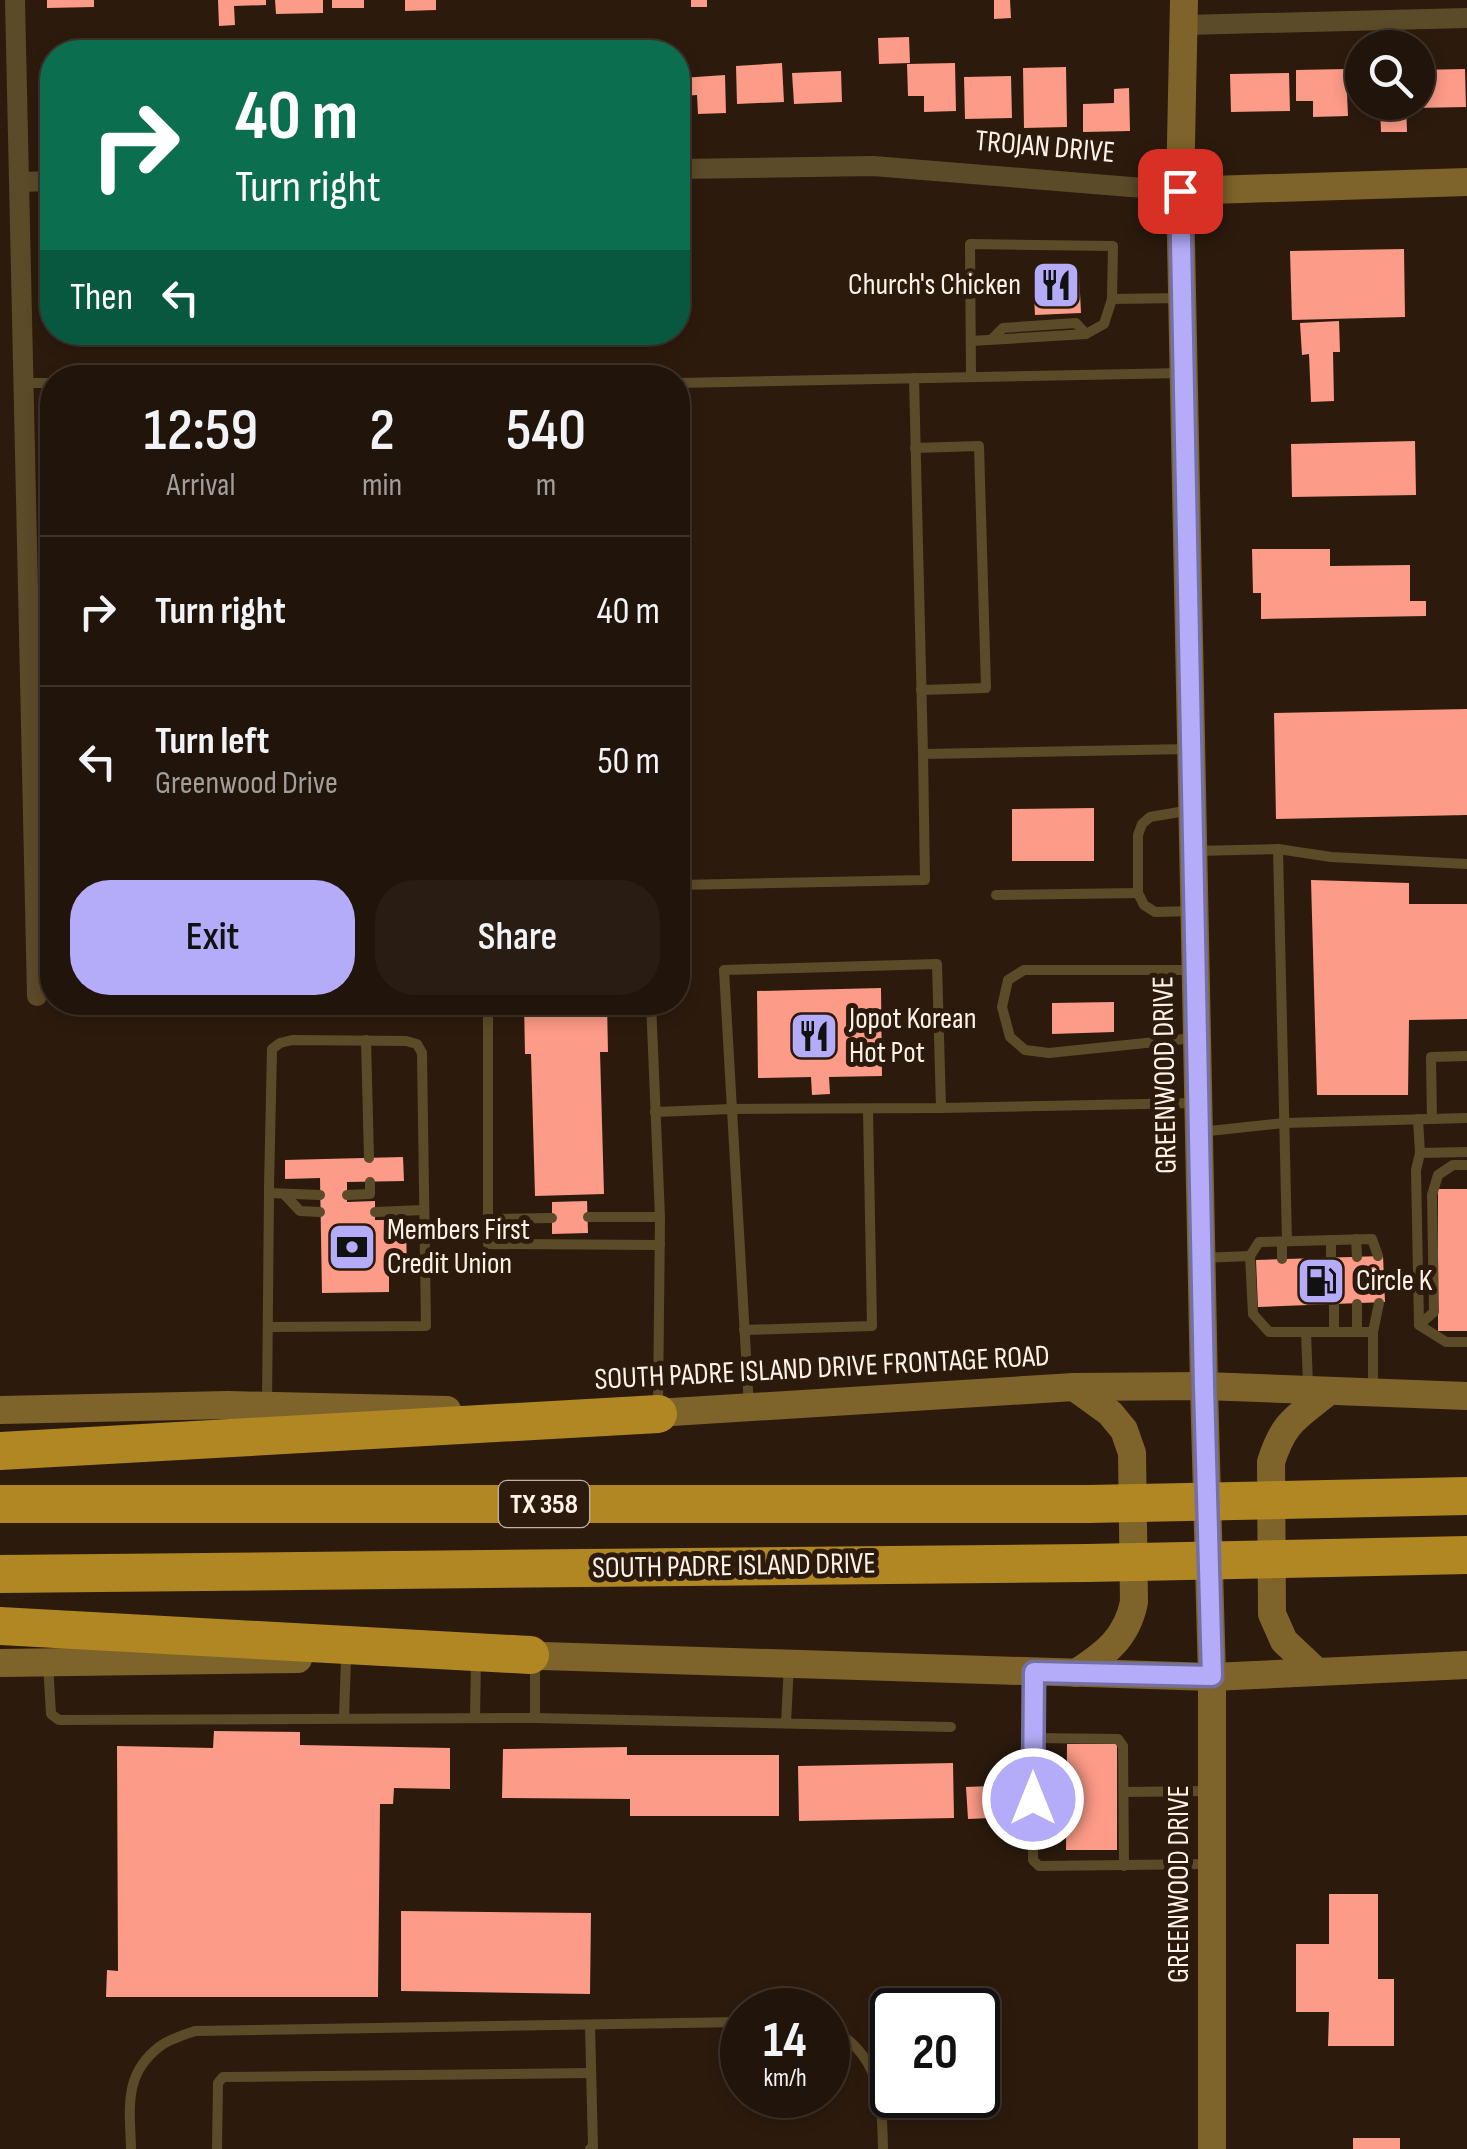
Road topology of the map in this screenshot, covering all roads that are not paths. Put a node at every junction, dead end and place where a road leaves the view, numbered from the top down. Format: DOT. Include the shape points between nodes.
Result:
graph roads {
  1 [pos="14,0"];
  2 [pos="1185,13"];
  3 [pos="1467,18"];
  4 [pos="690,169"];
  5 [pos="40,181"];
  6 [pos="20,182"];
  7 [pos="1467,182"];
  8 [pos="1180,191"];
  9 [pos="1182,298"];
  10 [pos="1112,299"];
  11 [pos="971,340"];
  12 [pos="1184,373"];
  13 [pos="914,378"];
  14 [pos="971,378"];
  15 [pos="25,382"];
  16 [pos="40,382"];
  17 [pos="690,383"];
  18 [pos="915,448"];
  19 [pos="921,690"];
  20 [pos="1191,749"];
  21 [pos="923,754"];
  22 [pos="40,787"];
  23 [pos="1192,810"];
  24 [pos="1278,849"];
  25 [pos="1193,850"];
  26 [pos="1467,864"];
  27 [pos="690,885"];
  28 [pos="1138,893"];
  29 [pos="996,895"];
  30 [pos="1194,911"];
  31 [pos="40,953"];
  32 [pos="1196,970"];
  33 [pos="37,996"];
  34 [pos="488,1015"];
  35 [pos="652,1015"];
  36 [pos="1197,1038"];
  37 [pos="366,1040"];
  38 [pos="1467,1056"];
  39 [pos="1198,1103"];
  40 [pos="941,1108"];
  41 [pos="732,1109"];
  42 [pos="868,1109"];
  43 [pos="656,1112"];
  44 [pos="1467,1118"];
  45 [pos="1418,1119"];
  46 [pos="1432,1119"];
  47 [pos="1284,1123"];
  48 [pos="1199,1132"];
  49 [pos="1467,1152"];
  50 [pos="1420,1153"];
  51 [pos="369,1158"];
  52 [pos="1467,1165"];
  53 [pos="370,1182"];
  54 [pos="269,1193"];
  55 [pos="284,1194"];
  56 [pos="320,1195"];
  57 [pos="347,1195"];
  58 [pos="424,1210"];
  59 [pos="320,1212"];
  60 [pos="375,1212"];
  61 [pos="588,1217"];
  62 [pos="660,1217"];
  63 [pos="552,1218"];
  64 [pos="488,1219"];
  65 [pos="1356,1239"];
  66 [pos="1330,1240"];
  67 [pos="1284,1242"];
  68 [pos="660,1245"];
  69 [pos="1250,1256"];
  70 [pos="1378,1256"];
  71 [pos="1357,1257"];
  72 [pos="1201,1258"];
  73 [pos="1331,1258"];
  74 [pos="1282,1259"];
  75 [pos="1380,1303"];
  76 [pos="1334,1304"];
  77 [pos="1357,1304"];
  78 [pos="1419,1325"];
  79 [pos="268,1327"];
  80 [pos="744,1330"];
  81 [pos="1306,1332"];
  82 [pos="1334,1332"];
  83 [pos="1357,1332"];
  84 [pos="1373,1332"];
  85 [pos="1467,1342"];
  86 [pos="1204,1386"];
  87 [pos="1074,1388"];
  88 [pos="1318,1392"];
  89 [pos="1373,1394"];
  90 [pos="1467,1396"];
  91 [pos="267,1406"];
  92 [pos="748,1408"];
  93 [pos="0,1410"];
  94 [pos="658,1414"];
  95 [pos="0,1451"];
  96 [pos="1467,1496"];
  97 [pos="0,1504"];
  98 [pos="1467,1555"];
  99 [pos="0,1574"];
  100 [pos="0,1626"];
  101 [pos="532,1654"];
  102 [pos="476,1656"];
  103 [pos="346,1658"];
  104 [pos="48,1662"];
  105 [pos="0,1663"];
  106 [pos="789,1663"];
  107 [pos="1467,1665"];
  108 [pos="1034,1672"];
  109 [pos="1318,1672"];
  110 [pos="1076,1673"];
  111 [pos="1212,1676"];
  112 [pos="344,1718"];
  113 [pos="475,1718"];
  114 [pos="535,1718"];
  115 [pos="786,1724"];
  116 [pos="951,1727"];
  117 [pos="1033,1738"];
  118 [pos="1212,1790"];
  119 [pos="1124,1792"];
  120 [pos="1211,1864"];
  121 [pos="1124,1866"];
  122 [pos="720,2022"];
  123 [pos="590,2025"];
  124 [pos="850,2042"];
  125 [pos="591,2073"];
  126 [pos="131,2149"];
  127 [pos="217,2149"];
  128 [pos="590,2149"];
  129 [pos="882,2149"];
  130 [pos="1212,2149"];
  1 -- 6 [label="street"];
  2 -- 3 [label="street"];
  2 -- 8 [label="main road, GREENWOOD DRIVE"];
  4 -- 8 [label="street, TROJAN DRIVE" via="874,166"];
  5 -- 6 [label="street"];
  6 -- 15 [label="street"];
  7 -- 8 [label="main road, TROJAN DRIVE"];
  8 -- 9 [label="main road, GREENWOOD DRIVE"];
  9 -- 10 [label="lane"];
  9 -- 12 [label="main road, GREENWOOD DRIVE"];
  10 -- 11 [label="lane" via="1104,324 1086,334"];
  10 -- 11 [label="lane" via="1113,246 970,244"];
  11 -- 14 [label="lane"];
  12 -- 14 [label="lane"];
  12 -- 20 [label="main road, GREENWOOD DRIVE"];
  13 -- 14 [label="lane"];
  13 -- 17 [label="lane"];
  13 -- 18 [label="lane"];
  15 -- 16 [label="lane"];
  15 -- 22 [label="street"];
  18 -- 19 [label="lane"];
  18 -- 19 [label="lane" via="979,446 986,688"];
  19 -- 21 [label="lane"];
  20 -- 21 [label="lane"];
  20 -- 23 [label="main road, GREENWOOD DRIVE"];
  21 -- 27 [label="lane" via="925,880"];
  23 -- 25 [label="main road, GREENWOOD DRIVE"];
  23 -- 28 [label="lane" via="1142,824"];
  24 -- 25 [label="lane"];
  24 -- 26 [label="lane"];
  24 -- 47 [label="lane"];
  25 -- 30 [label="main road, GREENWOOD DRIVE"];
  28 -- 29 [label="lane"];
  28 -- 30 [label="lane" via="1155,912"];
  30 -- 32 [label="main road, GREENWOOD DRIVE"];
  31 -- 33 [label="street"];
  32 -- 36 [label="main road, GREENWOOD DRIVE"];
  32 -- 36 [label="lane" via="1024,970 1008,980 1002,1007 1010,1036 1025,1050"];
  34 -- 64 [label="lane"];
  35 -- 43 [label="lane"];
  36 -- 39 [label="main road, GREENWOOD DRIVE"];
  37 -- 51 [label="lane"];
  37 -- 54 [label="lane" via="292,1040 272,1049"];
  37 -- 58 [label="lane" via="406,1041 422,1053"];
  38 -- 46 [label="lane" via="1432,1057"];
  39 -- 40 [label="lane"];
  39 -- 48 [label="main road, GREENWOOD DRIVE"];
  40 -- 41 [label="lane" via="937,964 724,970"];
  40 -- 42 [label="lane"];
  41 -- 42 [label="lane"];
  41 -- 43 [label="lane"];
  41 -- 80 [label="lane"];
  42 -- 80 [label="lane" via="872,1326"];
  43 -- 62 [label="lane"];
  44 -- 46 [label="lane"];
  45 -- 46 [label="lane"];
  45 -- 47 [label="lane"];
  45 -- 50 [label="lane"];
  47 -- 48 [label="lane"];
  47 -- 67 [label="lane"];
  48 -- 72 [label="main road, GREENWOOD DRIVE"];
  49 -- 50 [label="lane"];
  50 -- 78 [label="lane"];
  52 -- 78 [label="lane" via="1438,1175 1432,1195 1434,1312"];
  53 -- 57 [label="lane" via="370,1194"];
  54 -- 55 [label="lane"];
  54 -- 79 [label="lane"];
  55 -- 56 [label="lane"];
  55 -- 59 [label="lane" via="300,1212"];
  58 -- 60 [label="lane"];
  58 -- 79 [label="lane" via="426,1326"];
  61 -- 62 [label="lane"];
  62 -- 68 [label="lane"];
  63 -- 64 [label="lane"];
  64 -- 68 [label="lane" via="488,1244"];
  65 -- 66 [label="lane"];
  65 -- 70 [label="lane" via="1372,1239"];
  65 -- 71 [label="lane"];
  66 -- 67 [label="lane"];
  66 -- 73 [label="lane"];
  67 -- 69 [label="lane" via="1259,1242"];
  67 -- 74 [label="lane"];
  68 -- 94 [label="lane"];
  69 -- 72 [label="lane"];
  69 -- 81 [label="lane" via="1253,1314 1269,1332"];
  72 -- 86 [label="main road, GREENWOOD DRIVE"];
  75 -- 84 [label="lane"];
  76 -- 82 [label="lane"];
  77 -- 83 [label="lane"];
  78 -- 85 [label="lane" via="1446,1342"];
  79 -- 91 [label="lane"];
  80 -- 92 [label="lane"];
  81 -- 82 [label="lane"];
  81 -- 88 [label="lane"];
  82 -- 83 [label="lane"];
  83 -- 84 [label="lane"];
  84 -- 89 [label="lane"];
  86 -- 87 [label="main road, SOUTH PADRE ISLAND DRIVE FRONTAGE ROAD"];
  86 -- 88 [label="main road, SOUTH PADRE ISLAND DRIVE FRONTAGE ROAD"];
  86 -- 111 [label="main road, GREENWOOD DRIVE"];
  87 -- 92 [label="main road, SOUTH PADRE ISLAND DRIVE FRONTAGE ROAD"];
  87 -- 110 [label="main road" via="1110,1413 1132,1453 1134,1602 1118,1640"];
  88 -- 89 [label="main road, SOUTH PADRE ISLAND DRIVE FRONTAGE ROAD"];
  88 -- 109 [label="main road" via="1288,1424 1271,1462 1272,1614 1284,1641"];
  89 -- 90 [label="main road, SOUTH PADRE ISLAND DRIVE FRONTAGE ROAD"];
  91 -- 93 [label="main road, SOUTH PADRE ISLAND DRIVE FRONTAGE ROAD"];
  91 -- 94 [label="main road, SOUTH PADRE ISLAND DRIVE FRONTAGE ROAD"];
  92 -- 94 [label="main road, SOUTH PADRE ISLAND DRIVE FRONTAGE ROAD"];
  94 -- 95 [label="highway"];
  96 -- 97 [label="highway, SOUTH PADRE ISLAND DRIVE / TX 358, bridge" via="1088,1504"];
  98 -- 99 [label="highway, SOUTH PADRE ISLAND DRIVE / TX 358, bridge"];
  100 -- 101 [label="highway"];
  101 -- 102 [label="main road"];
  101 -- 106 [label="main road"];
  101 -- 114 [label="lane"];
  102 -- 103 [label="main road"];
  102 -- 113 [label="lane"];
  103 -- 104 [label="main road"];
  103 -- 112 [label="lane"];
  104 -- 105 [label="main road"];
  104 -- 112 [label="lane" via="51,1714 58,1720"];
  106 -- 108 [label="main road"];
  106 -- 115 [label="lane"];
  107 -- 109 [label="main road"];
  108 -- 110 [label="main road"];
  108 -- 117 [label="lane"];
  109 -- 111 [label="main road"];
  110 -- 111 [label="main road"];
  111 -- 118 [label="main road, GREENWOOD DRIVE"];
  112 -- 113 [label="lane"];
  113 -- 114 [label="lane"];
  114 -- 115 [label="lane"];
  115 -- 116 [label="lane"];
  117 -- 119 [label="lane" via="1118,1739"];
  117 -- 121 [label="lane" via="1033,1860 1039,1866"];
  118 -- 119 [label="lane"];
  118 -- 120 [label="main road, GREENWOOD DRIVE"];
  119 -- 121 [label="lane"];
  120 -- 121 [label="lane"];
  120 -- 130 [label="main road, GREENWOOD DRIVE"];
  122 -- 123 [label="lane"];
  123 -- 125 [label="lane"];
  123 -- 126 [label="lane" via="195,2030 160,2046 141,2066 129,2093"];
  124 -- 129 [label="lane" via="875,2077"];
  125 -- 127 [label="lane" via="223,2078"];
  125 -- 128 [label="lane"];
}
